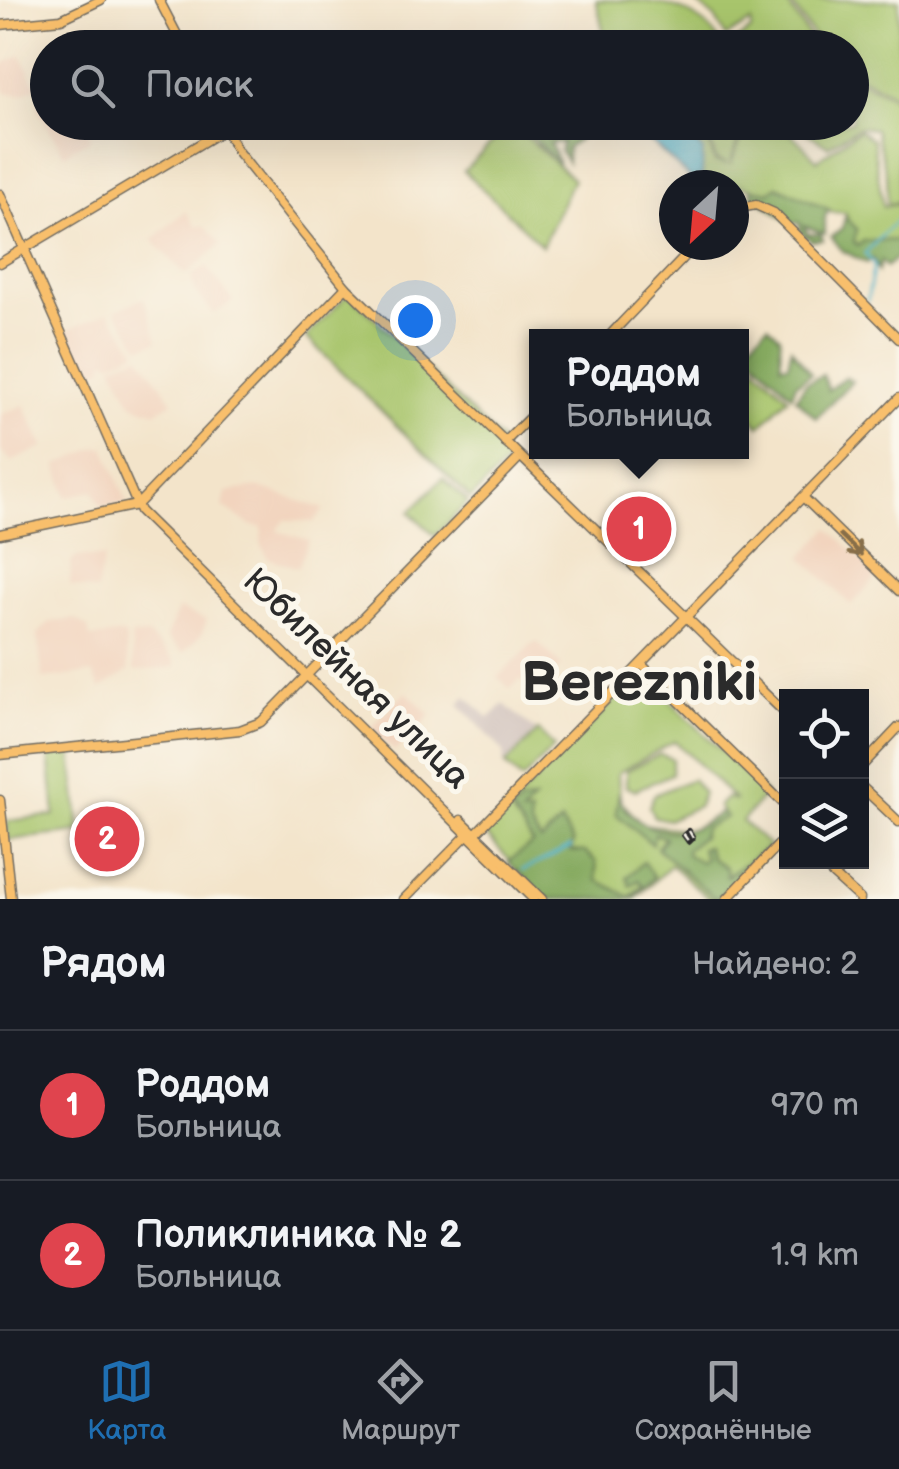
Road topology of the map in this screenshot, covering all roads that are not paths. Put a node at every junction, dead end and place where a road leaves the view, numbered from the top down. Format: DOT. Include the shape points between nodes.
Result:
graph roads {
  1 [pos="101,0"];
  2 [pos="160,0"];
  3 [pos="0,26"];
  4 [pos="175,30"];
  5 [pos="200,140"];
  6 [pos="231,140"];
  7 [pos="0,194"];
  8 [pos="749,204"];
  9 [pos="23,250"];
  10 [pos="681,260"];
  11 [pos="0,263"];
  12 [pos="346,287"];
  13 [pos="615,329"];
  14 [pos="899,339"];
  15 [pos="899,398"];
  16 [pos="529,418"];
  17 [pos="505,442"];
  18 [pos="514,460"];
  19 [pos="804,498"];
  20 [pos="136,502"];
  21 [pos="0,534"];
  22 [pos="899,591"];
  23 [pos="687,618"];
  24 [pos="641,664"];
  25 [pos="306,673"];
  26 [pos="779,707"];
  27 [pos="899,725"];
  28 [pos="0,755"];
  29 [pos="869,756"];
  30 [pos="869,794"];
  31 [pos="779,799"];
  32 [pos="0,800"];
  33 [pos="898,821"];
  34 [pos="472,834"];
  35 [pos="779,845"];
  36 [pos="825,869"];
  37 [pos="11,899"];
  38 [pos="404,899"];
  39 [pos="533,899"];
  40 [pos="542,899"];
  41 [pos="727,899"];
  42 [pos="858,899"];
  1 -- 3 [label="main road" via="61,18"];
  2 -- 4 [label="main road"];
  5 -- 9 [label="main road"];
  6 -- 12 [label="main road"];
  7 -- 9 [label="main road, Юбилейная улица"];
  8 -- 14 [label="main road" via="770,209"];
  9 -- 11 [label="main road"];
  9 -- 20 [label="main road, Юбилейная улица"];
  10 -- 13 [label="main road"];
  12 -- 17 [label="main road"];
  12 -- 20 [label="main road"];
  15 -- 19 [label="main road"];
  16 -- 17 [label="main road"];
  17 -- 18 [label="main road"];
  18 -- 23 [label="main road"];
  18 -- 25 [label="main road"];
  19 -- 22 [label="main road, one-way"];
  19 -- 23 [label="main road"];
  20 -- 21 [label="main road"];
  20 -- 25 [label="main road, Юбилейная улица"];
  23 -- 24 [label="main road"];
  23 -- 26 [label="main road"];
  24 -- 31 [label="main road"];
  24 -- 34 [label="main road"];
  25 -- 28 [label="main road" via="240,730"];
  25 -- 34 [label="main road, Юбилейная улица"];
  27 -- 29 [label="main road"];
  30 -- 33 [label="main road"];
  32 -- 37 [label="main road"];
  34 -- 38 [label="main road"];
  34 -- 39 [label="main road, Юбилейная улица"];
  34 -- 40 [label="main road, Юбилейная улица"];
  35 -- 41 [label="main road"];
  36 -- 42 [label="main road"];
}
